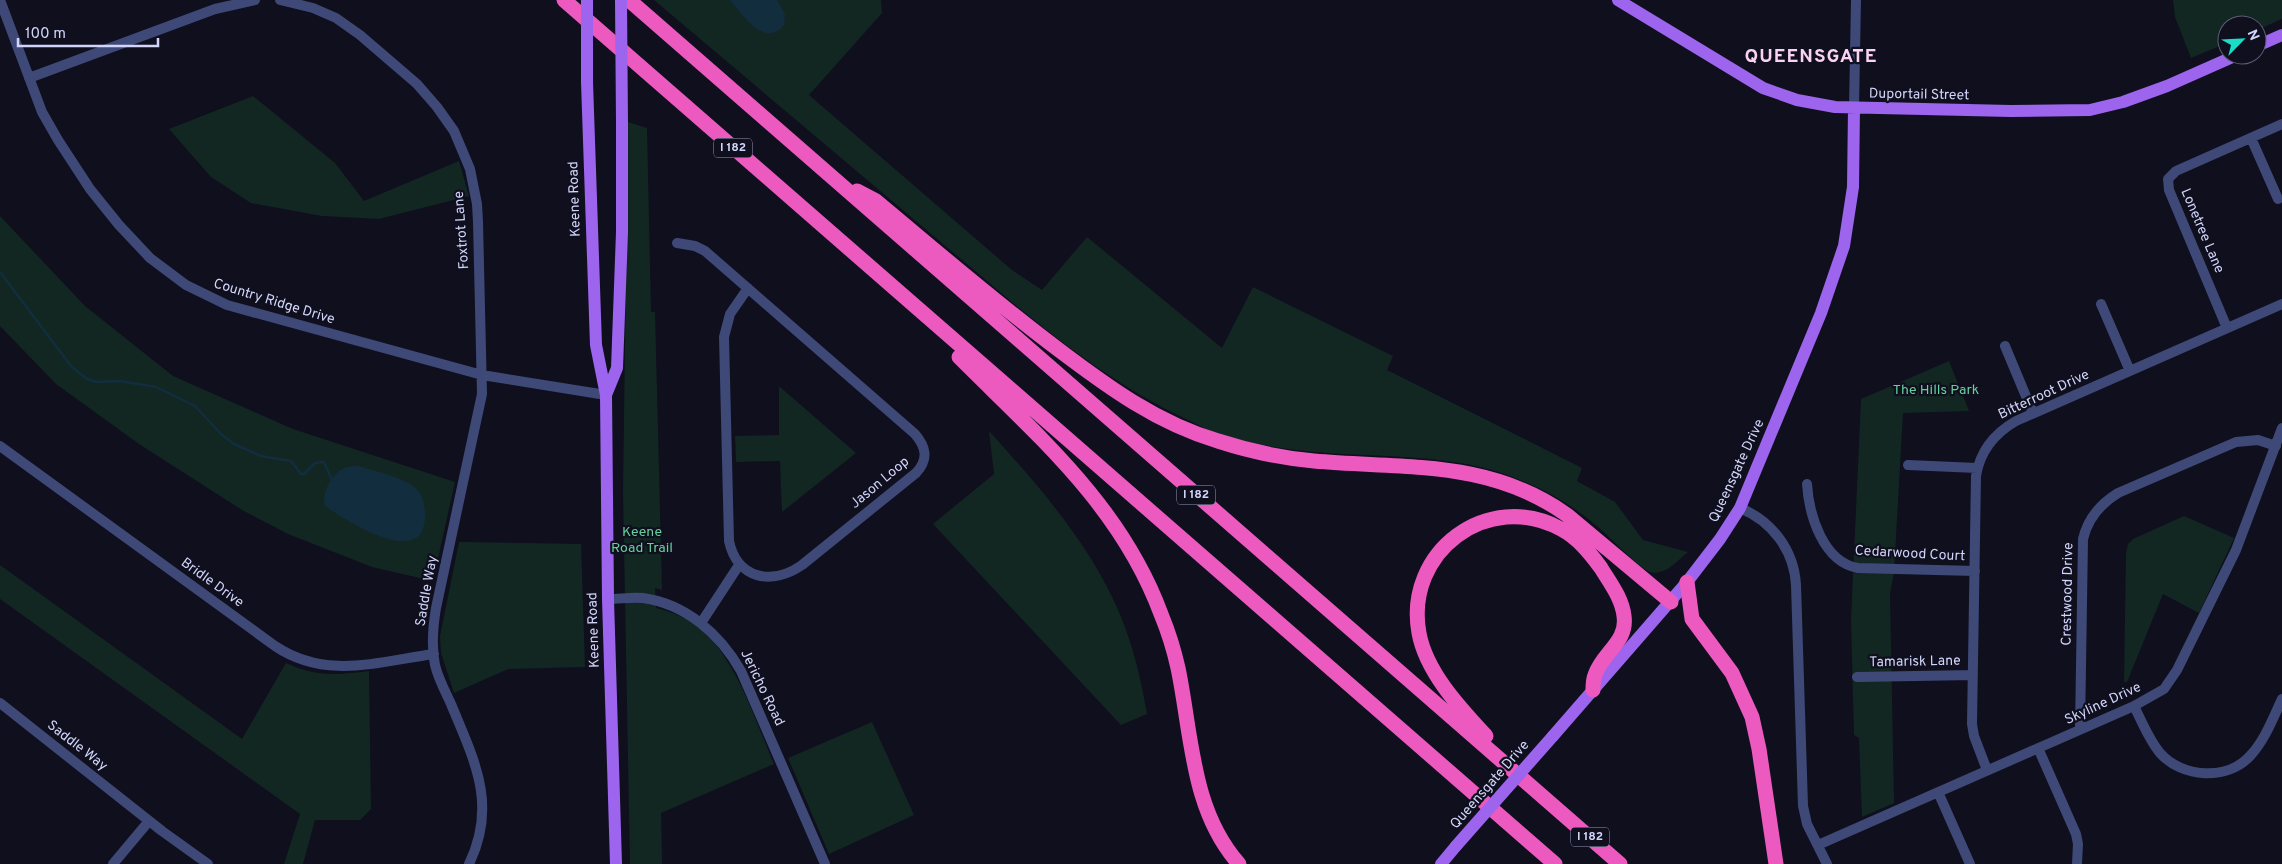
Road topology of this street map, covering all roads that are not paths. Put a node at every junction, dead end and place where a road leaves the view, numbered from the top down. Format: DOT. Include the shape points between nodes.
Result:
graph roads {
  1 [pos="0,0"];
  2 [pos="255,0"];
  3 [pos="280,0"];
  4 [pos="564,0"];
  5 [pos="586,0"];
  6 [pos="621,0"];
  7 [pos="629,0"];
  8 [pos="1618,0"];
  9 [pos="1856,0"];
  10 [pos="2282,35"];
  11 [pos="2267,42"];
  12 [pos="2217,64"];
  13 [pos="29,78"];
  14 [pos="1854,108"];
  15 [pos="2282,124"];
  16 [pos="2251,138"];
  17 [pos="834,179"];
  18 [pos="2278,198"];
  19 [pos="676,243"];
  20 [pos="748,288"];
  21 [pos="902,295"];
  22 [pos="2102,304"];
  23 [pos="2282,304"];
  24 [pos="2227,328"];
  25 [pos="2006,346"];
  26 [pos="2130,371"];
  27 [pos="482,375"];
  28 [pos="606,395"];
  29 [pos="2033,413"];
  30 [pos="2282,428"];
  31 [pos="0,446"];
  32 [pos="2276,446"];
  33 [pos="1908,465"];
  34 [pos="1977,468"];
  35 [pos="1807,484"];
  36 [pos="1740,508"];
  37 [pos="739,565"];
  38 [pos="1975,571"];
  39 [pos="1687,582"];
  40 [pos="608,599"];
  41 [pos="1671,602"];
  42 [pos="701,623"];
  43 [pos="434,654"];
  44 [pos="1973,675"];
  45 [pos="1857,677"];
  46 [pos="1593,690"];
  47 [pos="2282,699"];
  48 [pos="0,702"];
  49 [pos="2134,706"];
  50 [pos="2080,729"];
  51 [pos="2038,748"];
  52 [pos="1987,770"];
  53 [pos="1938,792"];
  54 [pos="1559,810"];
  55 [pos="149,821"];
  56 [pos="1818,845"];
  57 [pos="113,864"];
  58 [pos="208,864"];
  59 [pos="469,864"];
  60 [pos="616,864"];
  61 [pos="826,864"];
  62 [pos="1239,864"];
  63 [pos="1441,864"];
  64 [pos="1555,864"];
  65 [pos="1620,864"];
  66 [pos="1776,864"];
  67 [pos="1827,864"];
  68 [pos="1970,864"];
  69 [pos="2077,864"];
  1 -- 13 [label="street, Country Ridge Drive"];
  2 -- 13 [label="street" via="215,9"];
  3 -- 27 [label="street, Foxtrot Lane" via="326,13 360,35 423,90 454,131 470,169 477,204"];
  4 -- 21 [label="highway, I 182"];
  5 -- 28 [label="main road, Keene Road, bridge" via="596,345"];
  6 -- 28 [label="main road, Keene Road, bridge" via="622,232 617,368"];
  7 -- 17 [label="highway, I 182"];
  8 -- 14 [label="main road, Duportail Street" via="1763,88 1808,103"];
  9 -- 14 [label="street, Queensgate Drive"];
  10 -- 11 [label="main road"];
  12 -- 14 [label="main road, Duportail Street" via="2123,102 2090,110 2011,112"];
  13 -- 27 [label="street, Country Ridge Drive" via="49,125 99,201 150,258 186,285 227,305"];
  14 -- 36 [label="main road, Queensgate Drive" via="1852,187 1844,246 1822,313"];
  15 -- 16 [label="street, Lonetree Lane"];
  16 -- 18 [label="street"];
  16 -- 24 [label="street, Lonetree Lane" via="2176,170 2168,179 2169,190"];
  17 -- 41 [label="highway" via="876,201 1010,313 1118,394 1144,409 1216,441 1273,455 1450,470 1482,475 1513,486 1552,504 1567,515"];
  17 -- 54 [label="highway, I 182"];
  19 -- 20 [label="street, Jason Loop" via="705,251"];
  20 -- 37 [label="street" via="730,314 725,328 724,350 729,541"];
  20 -- 37 [label="street, Jason Loop" via="914,434 925,448 925,454 924,462 916,472 793,571 776,576 757,576"];
  21 -- 62 [label="highway" via="1068,467 1105,509 1128,543 1152,589 1178,667 1195,770 1205,806 1221,840"];
  21 -- 64 [label="highway, I 182"];
  22 -- 26 [label="street"];
  23 -- 24 [label="street, Bitterroot Drive"];
  24 -- 26 [label="street, Bitterroot Drive"];
  25 -- 29 [label="street"];
  26 -- 29 [label="street, Bitterroot Drive"];
  27 -- 28 [label="street, Country Ridge Drive"];
  27 -- 43 [label="street, Saddle Way" via="482,394 434,615"];
  28 -- 40 [label="main road, Keene Road"];
  29 -- 34 [label="street, Bitterroot Drive" via="1999,432 1983,453"];
  30 -- 32 [label="street, Skyline Drive"];
  31 -- 43 [label="street, Bridle Drive" via="274,646 298,659 318,665 344,666"];
  32 -- 49 [label="street, Skyline Drive" via="2236,550 2177,670 2164,688"];
  32 -- 50 [label="street, Crestwood Drive" via="2258,440 2236,442 2118,493 2094,513 2083,539"];
  33 -- 34 [label="street"];
  34 -- 38 [label="street, Bitterroot Drive"];
  35 -- 38 [label="street, Cedarwood Court" via="1813,520 1829,549 1845,564 1858,568"];
  36 -- 39 [label="main road, Queensgate Drive"];
  36 -- 56 [label="street" via="1767,525 1788,552 1795,571 1803,806 1807,824"];
  37 -- 42 [label="street"];
  38 -- 44 [label="street, Bitterroot Drive"];
  39 -- 41 [label="main road, Queensgate Drive"];
  39 -- 66 [label="highway" via="1692,619 1732,673 1752,717"];
  40 -- 42 [label="street, Jericho Road" via="640,598 660,602"];
  40 -- 60 [label="main road, Keene Road"];
  41 -- 46 [label="main road, Queensgate Drive"];
  42 -- 61 [label="street, Jericho Road" via="724,645 741,671"];
  43 -- 59 [label="street, Saddle Way" via="439,677 477,768 482,790 482,827"];
  44 -- 45 [label="street, Tamarisk Lane"];
  44 -- 52 [label="street, Bitterroot Drive" via="1974,736"];
  46 -- 54 [label="highway" via="1595,674 1622,634 1624,616 1613,587 1584,547 1550,524 1513,517 1488,520 1473,526 1446,544 1421,585 1417,618 1423,649 1441,681 1477,727"];
  46 -- 63 [label="main road, Queensgate Drive, bridge"];
  47 -- 49 [label="street" via="2263,738 2249,757 2230,768 2207,774 2185,770 2166,759 2151,740"];
  48 -- 55 [label="street, Saddle Way"];
  49 -- 50 [label="street, Skyline Drive"];
  50 -- 51 [label="street, Skyline Drive"];
  51 -- 52 [label="street, Skyline Drive"];
  51 -- 69 [label="street" via="2076,834"];
  52 -- 53 [label="street, Skyline Drive"];
  53 -- 56 [label="street, Skyline Drive"];
  53 -- 68 [label="street"];
  54 -- 65 [label="highway, I 182"];
  55 -- 57 [label="street"];
  55 -- 58 [label="street, Saddle Way"];
  56 -- 67 [label="street"];
}
